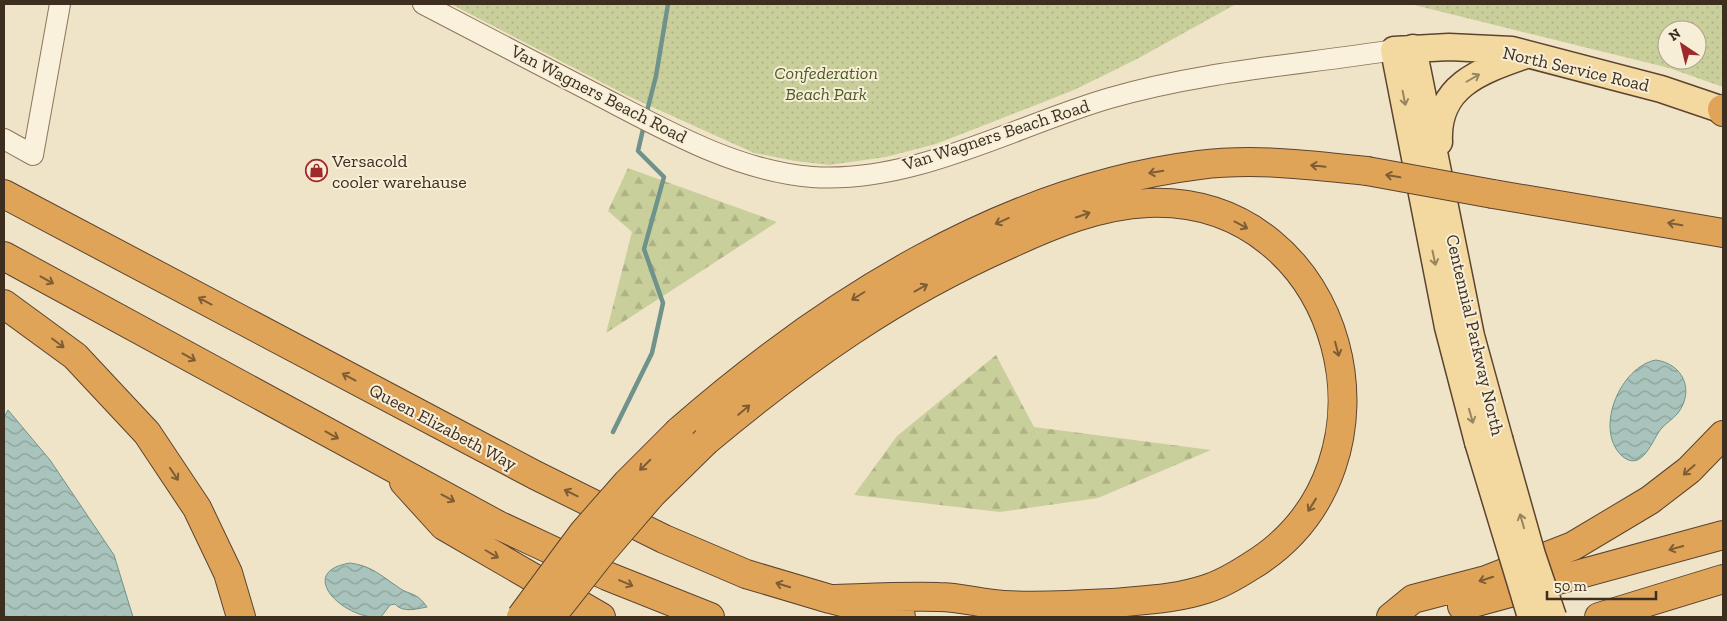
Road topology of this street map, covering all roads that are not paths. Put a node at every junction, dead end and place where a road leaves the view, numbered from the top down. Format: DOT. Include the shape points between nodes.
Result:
graph roads {
  1 [pos="60,4"];
  2 [pos="423,4"];
  3 [pos="1404,49"];
  4 [pos="1528,54"];
  5 [pos="1723,110"];
  6 [pos="4,139"];
  7 [pos="1436,165"];
  8 [pos="4,194"];
  9 [pos="1723,233"];
  10 [pos="4,256"];
  11 [pos="4,304"];
  12 [pos="1723,436"];
  13 [pos="1489,440"];
  14 [pos="390,466"];
  15 [pos="1723,535"];
  16 [pos="1723,579"];
  17 [pos="830,599"];
  18 [pos="241,617"];
  19 [pos="521,617"];
  20 [pos="551,617"];
  21 [pos="601,617"];
  22 [pos="710,617"];
  23 [pos="901,617"];
  24 [pos="1391,617"];
  25 [pos="1412,617"];
  26 [pos="1531,617"];
  27 [pos="1553,617"];
  28 [pos="1599,617"];
  1 -- 6 [label="street" via="34,156"];
  2 -- 3 [label="street, Van Wagners Beach Road" via="712,151 766,169 813,177 878,174 963,150 1066,112 1158,85"];
  3 -- 4 [label="main road, North Service Road" via="1449,47 1512,50"];
  3 -- 7 [label="main road, Centennial Parkway North"];
  3 -- 13 [label="main road, Centennial Parkway North, one-way" via="1444,308"];
  4 -- 5 [label="main road, North Service Road" via="1661,89"];
  7 -- 4 [label="main road, one-way" via="1438,124 1444,106 1467,81"];
  7 -- 13 [label="main road, Centennial Parkway North" via="1472,336"];
  17 -- 8 [label="highway, Queen Elizabeth Way, one-way" via="746,574 664,539 534,475"];
  9 -- 19 [label="highway, one-way, bridge" via="1367,171 1302,164 1200,165 1134,177 1027,210 957,240 879,282 826,315 727,389 627,483 583,533"];
  10 -- 14 [label="highway, one-way"];
  11 -- 18 [label="highway, one-way" via="75,356 147,433 197,508 228,573"];
  12 -- 24 [label="highway, one-way" via="1689,470 1650,500 1573,546 1486,580 1413,599"];
  13 -- 26 [label="main road, Centennial Parkway North, bridge"];
  27 -- 13 [label="main road, Centennial Parkway North, one-way, bridge"];
  14 -- 21 [label="highway, one-way" via="444,526"];
  14 -- 22 [label="highway, one-way" via="498,525 607,576"];
  15 -- 25 [label="highway, one-way"];
  16 -- 28 [label="highway"];
  20 -- 17 [label="highway, one-way, bridge" via="652,494 706,441 816,353 886,307 964,264 1037,231 1120,206 1151,203 1207,210 1239,223 1262,238 1285,256 1309,285 1327,317 1337,349 1342,372 1343,418 1336,456 1324,485 1290,536 1265,558 1207,589 1164,598 1063,606 1001,605 942,597"];
  17 -- 23 [label="highway, Queen Elizabeth Way"];
}
